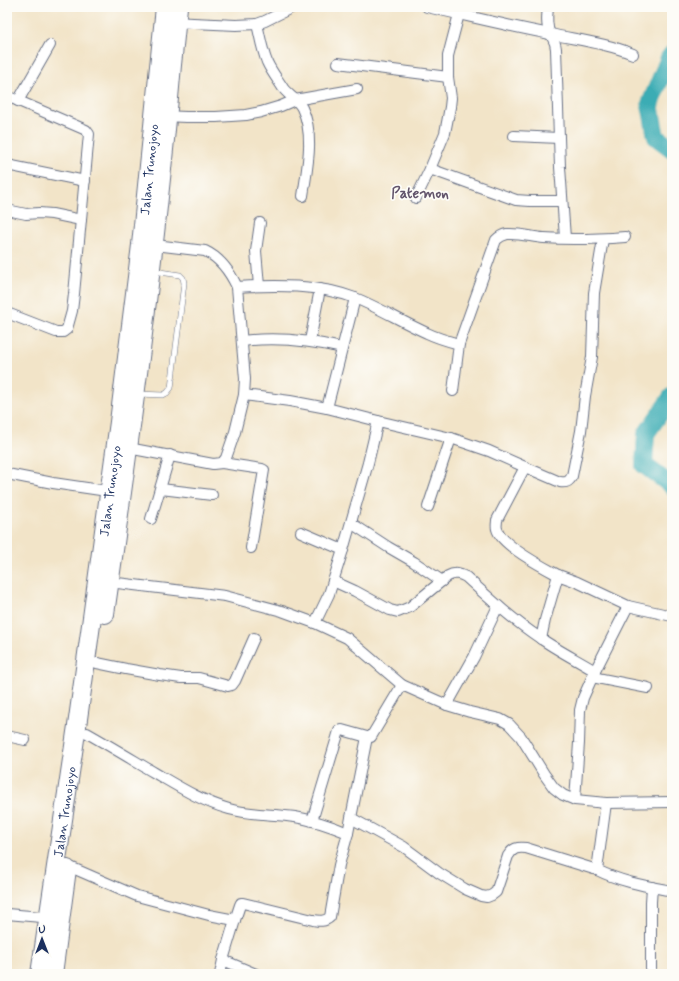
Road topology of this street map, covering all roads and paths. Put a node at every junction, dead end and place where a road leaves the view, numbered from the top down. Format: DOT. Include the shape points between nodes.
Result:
graph roads {
  1 [pos="293,7"];
  2 [pos="427,7"];
  3 [pos="548,7"];
  4 [pos="459,14"];
  5 [pos="171,15"];
  6 [pos="257,24"];
  7 [pos="550,34"];
  8 [pos="50,45"];
  9 [pos="633,54"];
  10 [pos="338,64"];
  11 [pos="448,77"];
  12 [pos="358,89"];
  13 [pos="7,96"];
  14 [pos="295,100"];
  15 [pos="18,101"];
  16 [pos="161,116"];
  17 [pos="514,136"];
  18 [pos="559,138"];
  19 [pos="7,165"];
  20 [pos="430,169"];
  21 [pos="85,181"];
  22 [pos="303,196"];
  23 [pos="416,198"];
  24 [pos="562,202"];
  25 [pos="7,210"];
  26 [pos="81,220"];
  27 [pos="260,223"];
  28 [pos="625,237"];
  29 [pos="565,238"];
  30 [pos="603,239"];
  31 [pos="154,245"];
  32 [pos="145,270"];
  33 [pos="259,286"];
  34 [pos="237,287"];
  35 [pos="320,289"];
  36 [pos="355,298"];
  37 [pos="7,314"];
  38 [pos="242,341"];
  39 [pos="310,341"];
  40 [pos="459,344"];
  41 [pos="342,348"];
  42 [pos="453,392"];
  43 [pos="129,393"];
  44 [pos="244,395"];
  45 [pos="327,408"];
  46 [pos="378,421"];
  47 [pos="451,438"];
  48 [pos="128,448"];
  49 [pos="170,455"];
  50 [pos="222,463"];
  51 [pos="525,467"];
  52 [pos="7,474"];
  53 [pos="161,489"];
  54 [pos="115,492"];
  55 [pos="212,495"];
  56 [pos="428,507"];
  57 [pos="151,519"];
  58 [pos="351,523"];
  59 [pos="301,532"];
  60 [pos="251,548"];
  61 [pos="344,550"];
  62 [pos="558,575"];
  63 [pos="442,581"];
  64 [pos="109,582"];
  65 [pos="333,582"];
  66 [pos="498,606"];
  67 [pos="628,606"];
  68 [pos="672,616"];
  69 [pos="315,623"];
  70 [pos="254,638"];
  71 [pos="540,639"];
  72 [pos="97,663"];
  73 [pos="594,674"];
  74 [pos="402,685"];
  75 [pos="648,688"];
  76 [pos="447,705"];
  77 [pos="87,733"];
  78 [pos="7,736"];
  79 [pos="367,737"];
  80 [pos="25,740"];
  81 [pos="575,800"];
  82 [pos="672,802"];
  83 [pos="606,804"];
  84 [pos="351,818"];
  85 [pos="312,821"];
  86 [pos="348,833"];
  87 [pos="68,866"];
  88 [pos="598,870"];
  89 [pos="652,887"];
  90 [pos="672,891"];
  91 [pos="7,914"];
  92 [pos="47,917"];
  93 [pos="235,920"];
  94 [pos="223,960"];
  95 [pos="40,974"];
  96 [pos="53,974"];
  97 [pos="220,974"];
  98 [pos="256,974"];
  99 [pos="651,974"];
  1 -- 6 [label="street"];
  2 -- 4 [label="street"];
  3 -- 7 [label="street" via="547,24"];
  4 -- 7 [label="street"];
  4 -- 11 [label="street" via="448,56"];
  5 -- 6 [label="street" via="236,25"];
  5 -- 16 [label="highway, Jalan Trunojoyo"];
  6 -- 14 [label="street" via="268,63 284,90"];
  7 -- 9 [label="street" via="597,43"];
  7 -- 18 [label="street" via="554,38 556,49"];
  8 -- 15 [label="street"];
  10 -- 11 [label="street"];
  11 -- 20 [label="street" via="450,107 442,141"];
  12 -- 14 [label="street"];
  13 -- 15 [label="street"];
  14 -- 16 [label="street" via="246,115"];
  14 -- 22 [label="street" via="303,109 309,138"];
  15 -- 21 [label="street" via="88,132"];
  16 -- 31 [label="highway, Jalan Trunojoyo"];
  16 -- 32 [label="highway, Jalan Trunojoyo"];
  17 -- 18 [label="street"];
  18 -- 24 [label="street"];
  19 -- 21 [label="street"];
  20 -- 23 [label="street"];
  20 -- 24 [label="street" via="516,200"];
  21 -- 26 [label="street"];
  24 -- 29 [label="street"];
  25 -- 26 [label="street" via="26,214 52,214"];
  26 -- 37 [label="street" via="72,311 67,329 56,332"];
  27 -- 33 [label="street" via="256,252"];
  28 -- 30 [label="street"];
  29 -- 30 [label="street"];
  29 -- 40 [label="street" via="516,234 498,237"];
  30 -- 51 [label="street" via="594,293 592,357 572,476 569,481 560,482"];
  31 -- 32 [label="highway, Jalan Trunojoyo"];
  31 -- 34 [label="street" via="205,251 213,255"];
  32 -- 43 [label="highway, Jalan Trunojoyo"];
  32 -- 43 [label="lane" via="180,275 183,278 172,380 170,388 163,395"];
  33 -- 34 [label="street"];
  33 -- 35 [label="street"];
  34 -- 38 [label="street"];
  35 -- 36 [label="street"];
  35 -- 39 [label="street"];
  36 -- 40 [label="street" via="427,334"];
  36 -- 41 [label="street"];
  38 -- 39 [label="street"];
  38 -- 44 [label="street"];
  39 -- 41 [label="street"];
  40 -- 42 [label="street"];
  41 -- 45 [label="street"];
  43 -- 48 [label="highway, Jalan Trunojoyo"];
  43 -- 54 [label="highway, Jalan Trunojoyo"];
  44 -- 45 [label="street"];
  44 -- 50 [label="street" via="235,432"];
  45 -- 46 [label="street"];
  46 -- 47 [label="street"];
  46 -- 58 [label="street"];
  47 -- 51 [label="street"];
  47 -- 56 [label="street"];
  48 -- 49 [label="street"];
  48 -- 54 [label="highway, Jalan Trunojoyo"];
  49 -- 50 [label="street" via="213,464"];
  49 -- 53 [label="street"];
  50 -- 60 [label="street" via="264,470"];
  51 -- 62 [label="street" via="498,520 497,530 514,549"];
  52 -- 54 [label="street"];
  53 -- 55 [label="street"];
  53 -- 57 [label="street"];
  54 -- 64 [label="highway, Jalan Trunojoyo"];
  54 -- 92 [label="highway, Jalan Trunojoyo"];
  58 -- 61 [label="street"];
  58 -- 63 [label="street"];
  59 -- 61 [label="street"];
  61 -- 65 [label="street"];
  62 -- 67 [label="street"];
  62 -- 71 [label="street"];
  63 -- 65 [label="street" via="410,607 398,612"];
  63 -- 66 [label="street" via="451,574 466,577"];
  64 -- 69 [label="street" via="225,596 282,610"];
  64 -- 72 [label="highway, Jalan Trunojoyo"];
  65 -- 69 [label="street"];
  66 -- 71 [label="street"];
  66 -- 76 [label="street" via="474,657"];
  67 -- 68 [label="street"];
  67 -- 73 [label="street"];
  69 -- 74 [label="street" via="347,638"];
  70 -- 72 [label="street" via="235,681 228,686 199,678 160,675"];
  71 -- 73 [label="street"];
  72 -- 77 [label="highway, Jalan Trunojoyo"];
  73 -- 75 [label="street"];
  73 -- 81 [label="street" via="580,710"];
  74 -- 76 [label="street"];
  74 -- 79 [label="street" via="373,735"];
  76 -- 81 [label="street" via="509,724 521,737 554,788"];
  77 -- 85 [label="street" via="173,784 213,804 253,813"];
  77 -- 87 [label="highway, Jalan Trunojoyo"];
  78 -- 80 [label="street"];
  79 -- 84 [label="street"];
  79 -- 85 [label="street" via="339,731"];
  81 -- 83 [label="street"];
  82 -- 83 [label="street"];
  83 -- 88 [label="street"];
  84 -- 86 [label="street"];
  84 -- 88 [label="street" via="404,847 464,889 481,896 487,897 496,892 508,856 517,848 526,848"];
  85 -- 86 [label="street"];
  86 -- 93 [label="street" via="339,864 329,919 313,920 241,903"];
  87 -- 92 [label="highway, Jalan Trunojoyo"];
  87 -- 93 [label="street" via="137,896"];
  88 -- 89 [label="street" via="621,880"];
  89 -- 90 [label="street"];
  89 -- 99 [label="street"];
  91 -- 92 [label="street"];
  92 -- 95 [label="highway, Jalan Trunojoyo"];
  92 -- 96 [label="highway, Jalan Trunojoyo"];
  93 -- 94 [label="street"];
  94 -- 97 [label="street"];
  94 -- 98 [label="street"];
}
